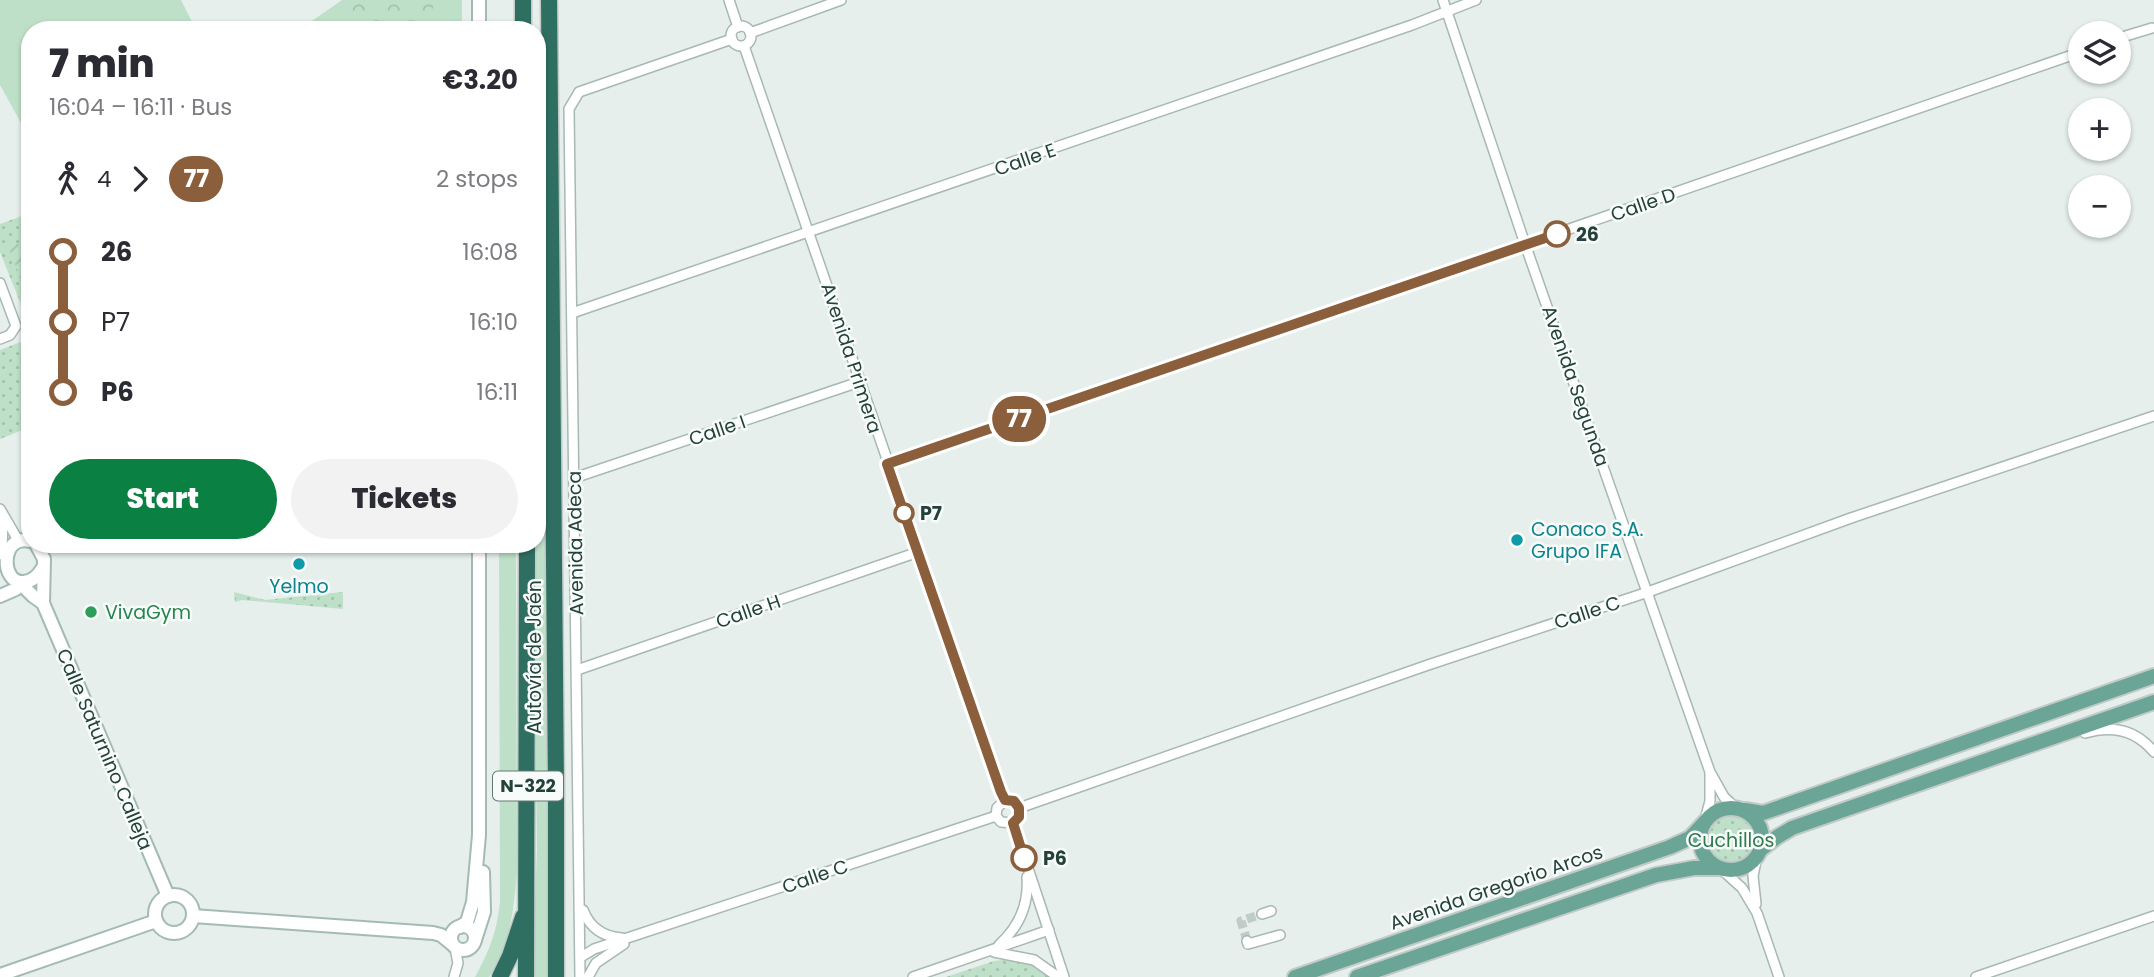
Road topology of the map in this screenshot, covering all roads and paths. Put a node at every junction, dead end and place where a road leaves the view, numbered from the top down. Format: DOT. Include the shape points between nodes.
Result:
graph roads {
  1 [pos="479,0"];
  2 [pos="523,0"];
  3 [pos="549,0"];
  4 [pos="729,0"];
  5 [pos="841,0"];
  6 [pos="1443,0"];
  7 [pos="1476,0"];
  8 [pos="1447,12"];
  9 [pos="479,21"];
  10 [pos="523,21"];
  11 [pos="2153,26"];
  12 [pos="738,27"];
  13 [pos="750,33"];
  14 [pos="2131,34"];
  15 [pos="732,39"];
  16 [pos="744,46"];
  17 [pos="2068,56"];
  18 [pos="810,233"];
  19 [pos="1525,244"];
  20 [pos="0,283"];
  21 [pos="572,313"];
  22 [pos="0,339"];
  23 [pos="859,382"];
  24 [pos="2154,416"];
  25 [pos="887,464"];
  26 [pos="574,478"];
  27 [pos="2,513"];
  28 [pos="2,532"];
  29 [pos="21,535"];
  30 [pos="21,539"];
  31 [pos="918,552"];
  32 [pos="42,553"];
  33 [pos="480,553"];
  34 [pos="527,553"];
  35 [pos="1,566"];
  36 [pos="42,569"];
  37 [pos="19,582"];
  38 [pos="1648,592"];
  39 [pos="0,596"];
  40 [pos="43,603"];
  41 [pos="577,670"];
  42 [pos="2154,676"];
  43 [pos="2154,702"];
  44 [pos="2026,747"];
  45 [pos="2154,752"];
  46 [pos="1710,772"];
  47 [pos="1005,800"];
  48 [pos="1019,808"];
  49 [pos="1741,810"];
  50 [pos="996,816"];
  51 [pos="1705,822"];
  52 [pos="1013,823"];
  53 [pos="480,835"];
  54 [pos="1758,853"];
  55 [pos="1024,858"];
  56 [pos="1719,868"];
  57 [pos="168,896"];
  58 [pos="528,901"];
  59 [pos="580,904"];
  60 [pos="1757,913"];
  61 [pos="193,916"];
  62 [pos="2154,916"];
  63 [pos="156,921"];
  64 [pos="458,927"];
  65 [pos="1049,930"];
  66 [pos="433,933"];
  67 [pos="1280,935"];
  68 [pos="635,937"];
  69 [pos="475,940"];
  70 [pos="1247,941"];
  71 [pos="453,946"];
  72 [pos="991,950"];
  73 [pos="581,957"];
  74 [pos="601,958"];
  75 [pos="0,975"];
  76 [pos="454,977"];
  77 [pos="500,977"];
  78 [pos="526,977"];
  79 [pos="556,977"];
  80 [pos="580,977"];
  81 [pos="588,977"];
  82 [pos="913,977"];
  83 [pos="1058,977"];
  84 [pos="1064,977"];
  85 [pos="1295,977"];
  86 [pos="1357,977"];
  87 [pos="1779,977"];
  88 [pos="1976,977"];
  1 -- 9 [label="street"];
  2 -- 10 [label="highway"];
  3 -- 79 [label="highway, Autovía de Jaén / N-322"];
  4 -- 12 [label="street"];
  5 -- 13 [label="street"];
  6 -- 8 [label="street, Avenida Segunda"];
  7 -- 8 [label="street, Calle E"];
  8 -- 18 [label="street, Calle E"];
  8 -- 19 [label="street, Avenida Segunda"];
  11 -- 14 [label="street"];
  12 -- 13 [label="street"];
  12 -- 15 [label="street"];
  13 -- 16 [label="street"];
  15 -- 16 [label="street" via="737,46"];
  15 -- 21 [label="street, Avenida Adeca" via="579,92 569,109"];
  16 -- 18 [label="street, Avenida Primera"];
  17 -- 19 [label="street, Calle D"];
  18 -- 21 [label="street, Calle E"];
  18 -- 23 [label="street, Avenida Primera"];
  19 -- 25 [label="street, Calle D"];
  19 -- 38 [label="street, Avenida Segunda"];
  20 -- 22 [label="street" via="16,326"];
  21 -- 26 [label="street, Avenida Adeca"];
  23 -- 25 [label="street, Avenida Primera"];
  23 -- 26 [label="street, Calle I"];
  24 -- 38 [label="street, Calle C"];
  25 -- 31 [label="street, Avenida Primera"];
  26 -- 41 [label="street, Avenida Adeca"];
  27 -- 28 [label="street"];
  27 -- 29 [label="street"];
  28 -- 35 [label="street"];
  30 -- 35 [label="street" via="9,544"];
  31 -- 41 [label="street, Calle H"];
  31 -- 47 [label="street, Avenida Primera"];
  32 -- 36 [label="street, Calle Saturnino Calleja"];
  33 -- 53 [label="street"];
  34 -- 58 [label="highway, Autovía de Jaén / N-322"];
  35 -- 37 [label="street, Calle Saturnino Calleja" via="9,578"];
  36 -- 37 [label="street" via="31,580"];
  36 -- 40 [label="street, Calle Saturnino Calleja"];
  37 -- 39 [label="street" via="16,589"];
  37 -- 40 [label="street, Calle Saturnino Calleja"];
  38 -- 46 [label="street, Avenida Segunda"];
  38 -- 48 [label="street, Calle C"];
  40 -- 57 [label="street, Calle Saturnino Calleja"];
  41 -- 59 [label="street, Avenida Adeca"];
  42 -- 49 [label="main road" via="1763,813"];
  43 -- 44 [label="main road"];
  44 -- 45 [label="street" via="2112,728 2136,736"];
  44 -- 54 [label="main road" via="1793,828"];
  46 -- 49 [label="street, Avenida Segunda" via="1724,797"];
  46 -- 51 [label="street, Avenida Segunda"];
  47 -- 48 [label="street" via="1014,801"];
  47 -- 50 [label="street" via="998,804"];
  48 -- 52 [label="street"];
  49 -- 51 [label="main road" via="1718,810"];
  49 -- 54 [label="main road" via="1755,818 1760,828"];
  50 -- 52 [label="street" via="1005,824"];
  50 -- 68 [label="street, Calle C"];
  51 -- 56 [label="main road" via="1700,832 1703,852"];
  51 -- 85 [label="main road, Avenida Gregorio Arcos" via="1675,845"];
  52 -- 55 [label="street"];
  53 -- 64 [label="street" via="473,902 467,922"];
  53 -- 69 [label="street" via="484,912"];
  54 -- 56 [label="main road" via="1743,868"];
  54 -- 60 [label="street" via="1753,876"];
  55 -- 65 [label="street"];
  55 -- 72 [label="street" via="1028,888 1023,911 1015,928"];
  56 -- 60 [label="street" via="1742,888"];
  56 -- 86 [label="main road, Avenida Gregorio Arcos" via="1656,875"];
  57 -- 61 [label="street" via="188,901"];
  57 -- 63 [label="street" via="155,909"];
  58 -- 77 [label="highway"];
  58 -- 78 [label="highway, Autovía de Jaén / N-322"];
  59 -- 68 [label="street, Calle C" via="598,931 613,938"];
  59 -- 73 [label="street, Avenida Adeca"];
  60 -- 87 [label="street"];
  61 -- 63 [label="street" via="180,933 167,933"];
  61 -- 66 [label="street"];
  62 -- 88 [label="street"];
  63 -- 75 [label="street"];
  64 -- 66 [label="street"];
  64 -- 69 [label="street" via="472,930"];
  64 -- 71 [label="street" via="451,938"];
  65 -- 72 [label="street"];
  65 -- 84 [label="street"];
  66 -- 71 [label="street"];
  67 -- 70 [label="street"];
  68 -- 73 [label="street, Calle C"];
  68 -- 74 [label="street, Calle C"];
  69 -- 71 [label="street" via="467,950"];
  71 -- 76 [label="street" via="458,963"];
  72 -- 82 [label="street"];
  72 -- 83 [label="street" via="1034,960"];
  73 -- 74 [label="street"];
  73 -- 80 [label="street, Avenida Adeca"];
  74 -- 81 [label="street, Calle C"];
}
